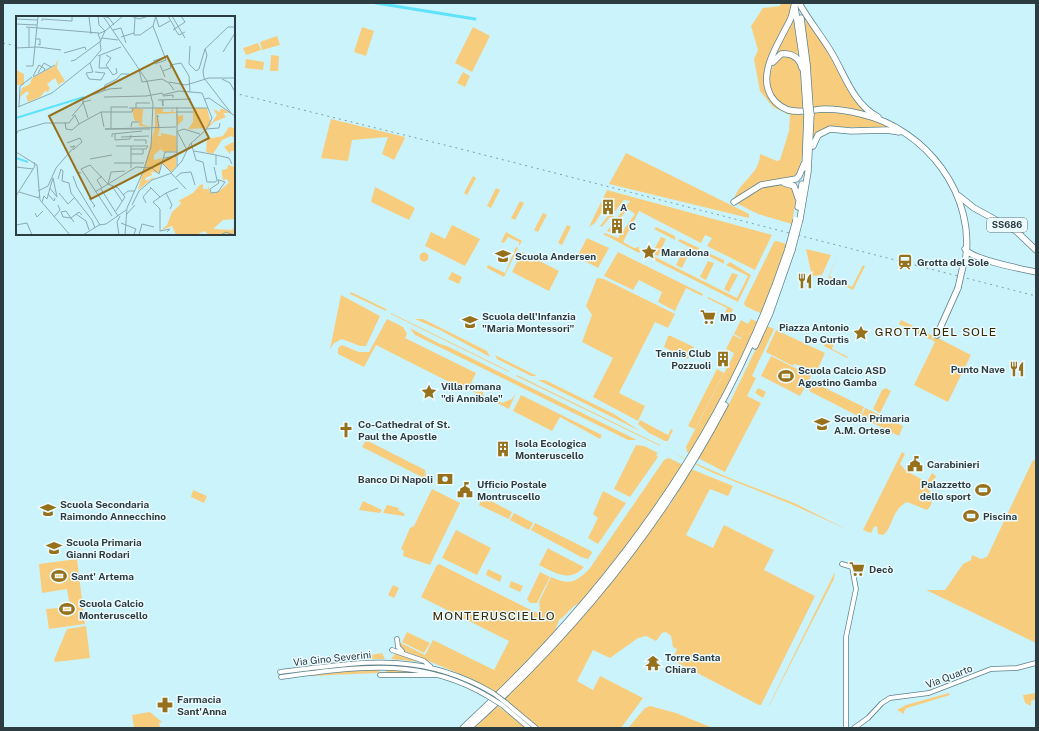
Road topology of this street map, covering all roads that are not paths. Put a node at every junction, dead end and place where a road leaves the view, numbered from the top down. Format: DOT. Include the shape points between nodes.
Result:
graph roads {
  1 [pos="795,3"];
  2 [pos="799,3"];
  3 [pos="768,69"];
  4 [pos="804,74"];
  5 [pos="808,107"];
  6 [pos="809,114"];
  7 [pos="886,123"];
  8 [pos="903,132"];
  9 [pos="810,151"];
  10 [pos="805,163"];
  11 [pos="782,182"];
  12 [pos="952,186"];
  13 [pos="958,194"];
  14 [pos="800,201"];
  15 [pos="734,202"];
  16 [pos="974,208"];
  17 [pos="962,214"];
  18 [pos="798,218"];
  19 [pos="966,250"];
  20 [pos="1036,250"];
  21 [pos="974,255"];
  22 [pos="964,265"];
  23 [pos="1036,272"];
  24 [pos="938,335"];
  25 [pos="686,468"];
  26 [pos="842,564"];
  27 [pos="397,639"];
  28 [pos="392,650"];
  29 [pos="405,654"];
  30 [pos="1036,664"];
  31 [pos="432,667"];
  32 [pos="437,674"];
  33 [pos="380,675"];
  34 [pos="491,695"];
  35 [pos="504,703"];
  36 [pos="464,728"];
  37 [pos="469,728"];
  38 [pos="529,728"];
  39 [pos="536,728"];
  40 [pos="846,728"];
  41 [pos="854,728"];
  1 -- 3 [label="highway"];
  1 -- 4 [label="highway"];
  2 -- 5 [label="highway" via="807,64"];
  2 -- 7 [label="highway" via="856,98"];
  3 -- 4 [label="highway" via="777,56 788,54 798,60"];
  3 -- 7 [label="highway" via="768,89 773,99 783,108 798,111 842,110"];
  4 -- 5 [label="highway"];
  5 -- 6 [label="highway, bridge"];
  6 -- 9 [label="highway"];
  6 -- 10 [label="highway"];
  7 -- 8 [label="highway, SS686"];
  8 -- 9 [label="highway" via="825,130 816,138"];
  8 -- 12 [label="highway, SS686" via="932,156"];
  9 -- 18 [label="highway"];
  10 -- 11 [label="highway" via="797,178"];
  10 -- 14 [label="highway"];
  11 -- 14 [label="highway" via="795,188"];
  11 -- 15 [label="highway" via="761,185"];
  12 -- 13 [label="highway, SS686"];
  12 -- 17 [label="highway, SS686"];
  13 -- 16 [label="highway, SS686"];
  13 -- 17 [label="highway, SS686"];
  14 -- 18 [label="highway"];
  16 -- 17 [label="highway" via="966,208"];
  16 -- 20 [label="highway, SS686" via="1011,228"];
  17 -- 19 [label="highway, SS686"];
  18 -- 25 [label="highway, bridge" via="790,250 760,330"];
  19 -- 21 [label="highway"];
  19 -- 22 [label="highway, SS686"];
  21 -- 22 [label="highway" via="969,257"];
  21 -- 23 [label="highway"];
  22 -- 24 [label="highway, SS686, bridge" via="958,288"];
  25 -- 36 [label="highway" via="625,553 567,624"];
  25 -- 37 [label="highway" via="642,537 586,607 527,673"];
  26 -- 40 [label="street" via="852,567 856,585 846,637"];
  27 -- 29 [label="street" via="398,647"];
  28 -- 29 [label="street"];
  29 -- 31 [label="street"];
  30 -- 41 [label="street, Via Quarto" via="991,669 930,693 890,698"];
  31 -- 32 [label="street, Via Gino Severini" via="372,661 281,674 364,667 402,668"];
  31 -- 34 [label="street, Via Gino Severini" via="472,682"];
  32 -- 33 [label="street"];
  32 -- 34 [label="street, Via Gino Severini"];
  34 -- 35 [label="street, Via Gino Severini, bridge"];
  35 -- 38 [label="street, Via Gino Severini"];
  35 -- 39 [label="street, Via Gino Severini"];
}
